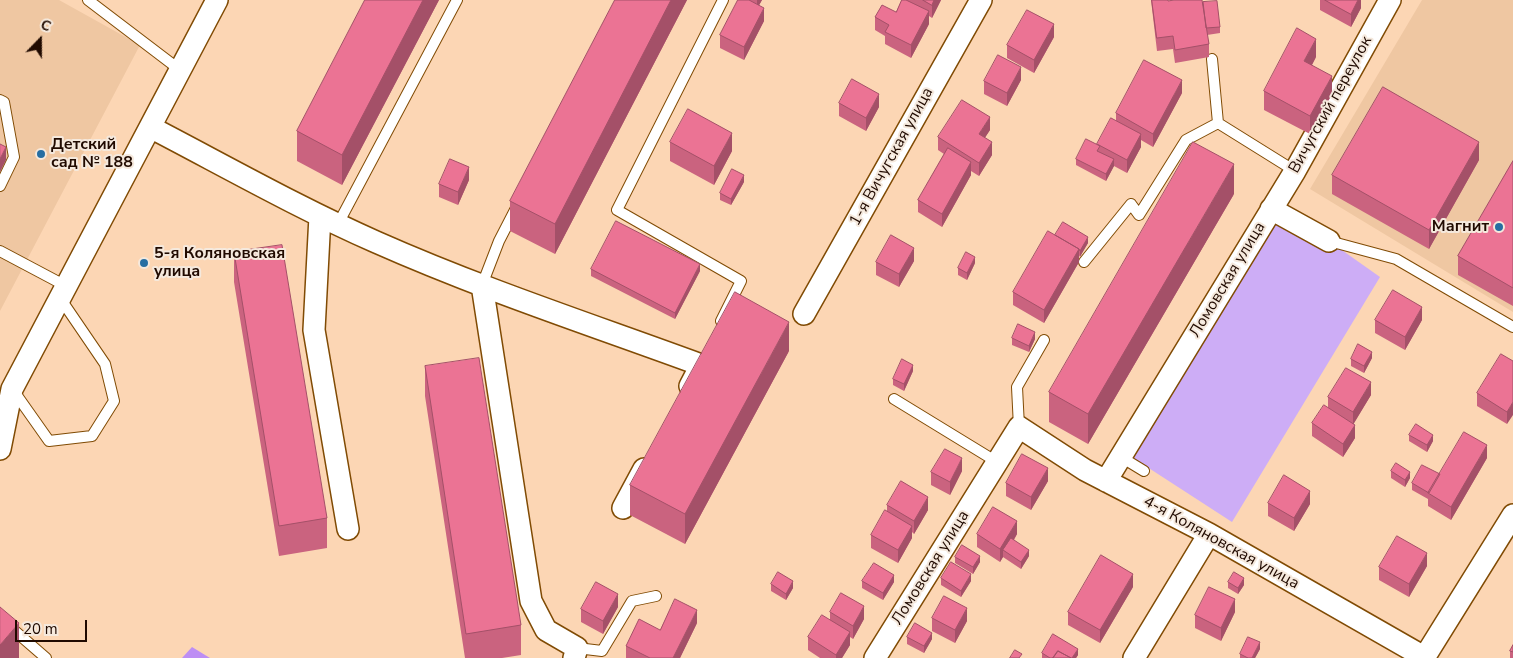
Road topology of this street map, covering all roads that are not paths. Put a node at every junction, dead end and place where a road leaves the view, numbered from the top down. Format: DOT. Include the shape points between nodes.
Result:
graph roads {
  1 [pos="88,0"];
  2 [pos="217,0"];
  3 [pos="457,0"];
  4 [pos="723,0"];
  5 [pos="981,0"];
  6 [pos="1390,0"];
  7 [pos="1212,59"];
  8 [pos="180,70"];
  9 [pos="0,100"];
  10 [pos="1218,123"];
  11 [pos="150,127"];
  12 [pos="1295,171"];
  13 [pos="0,186"];
  14 [pos="521,198"];
  15 [pos="1271,209"];
  16 [pos="329,220"];
  17 [pos="1329,241"];
  18 [pos="0,251"];
  19 [pos="1084,262"];
  20 [pos="482,286"];
  21 [pos="63,292"];
  22 [pos="804,314"];
  23 [pos="1513,327"];
  24 [pos="717,331"];
  25 [pos="1044,340"];
  26 [pos="6,392"];
  27 [pos="894,399"];
  28 [pos="678,407"];
  29 [pos="1019,427"];
  30 [pos="0,449"];
  31 [pos="655,449"];
  32 [pos="1121,457"];
  33 [pos="997,462"];
  34 [pos="1144,471"];
  35 [pos="1106,481"];
  36 [pos="622,508"];
  37 [pos="1513,515"];
  38 [pos="348,529"];
  39 [pos="1209,534"];
  40 [pos="656,596"];
  41 [pos="0,618"];
  42 [pos="575,653"];
  43 [pos="1430,655"];
  44 [pos="46,658"];
  45 [pos="874,658"];
  46 [pos="1134,658"];
  1 -- 8 [label="lane"];
  2 -- 8 [label="street"];
  3 -- 16 [label="lane"];
  4 -- 24 [label="lane" via="617,210 742,281 727,305"];
  5 -- 22 [label="street, 1-я Вичугская улица"];
  6 -- 12 [label="street, Вичугский переулок"];
  7 -- 10 [label="lane"];
  8 -- 11 [label="street"];
  9 -- 13 [label="lane" via="4,102 14,156"];
  10 -- 12 [label="lane"];
  10 -- 19 [label="lane" via="1186,140 1140,215 1131,204"];
  11 -- 16 [label="street"];
  11 -- 21 [label="street"];
  12 -- 15 [label="street, Вичугский переулок"];
  14 -- 20 [label="lane" via="499,241"];
  15 -- 17 [label="street, Ломовская улица"];
  15 -- 32 [label="street, Ломовская улица"];
  16 -- 20 [label="street"];
  16 -- 38 [label="street" via="314,330"];
  17 -- 23 [label="lane, Ломовская улица" via="1396,259"];
  18 -- 21 [label="lane"];
  20 -- 28 [label="street" via="703,361"];
  20 -- 42 [label="street" via="531,601 546,630"];
  21 -- 26 [label="street"];
  21 -- 26 [label="lane" via="105,364 114,401 92,436 49,441"];
  25 -- 29 [label="lane" via="1017,388"];
  26 -- 30 [label="street"];
  27 -- 33 [label="lane"];
  29 -- 33 [label="street, Ломовская улица"];
  29 -- 35 [label="street, 4-я Коляновская улица"];
  31 -- 36 [label="street"];
  32 -- 34 [label="lane"];
  32 -- 35 [label="street, Ломовская улица"];
  33 -- 45 [label="street, Ломовская улица"];
  35 -- 39 [label="street, 4-я Коляновская улица"];
  37 -- 43 [label="street"];
  39 -- 43 [label="street, 4-я Коляновская улица"];
  39 -- 46 [label="street"];
  40 -- 42 [label="lane" via="632,601 602,651"];
  41 -- 44 [label="lane"];
}
